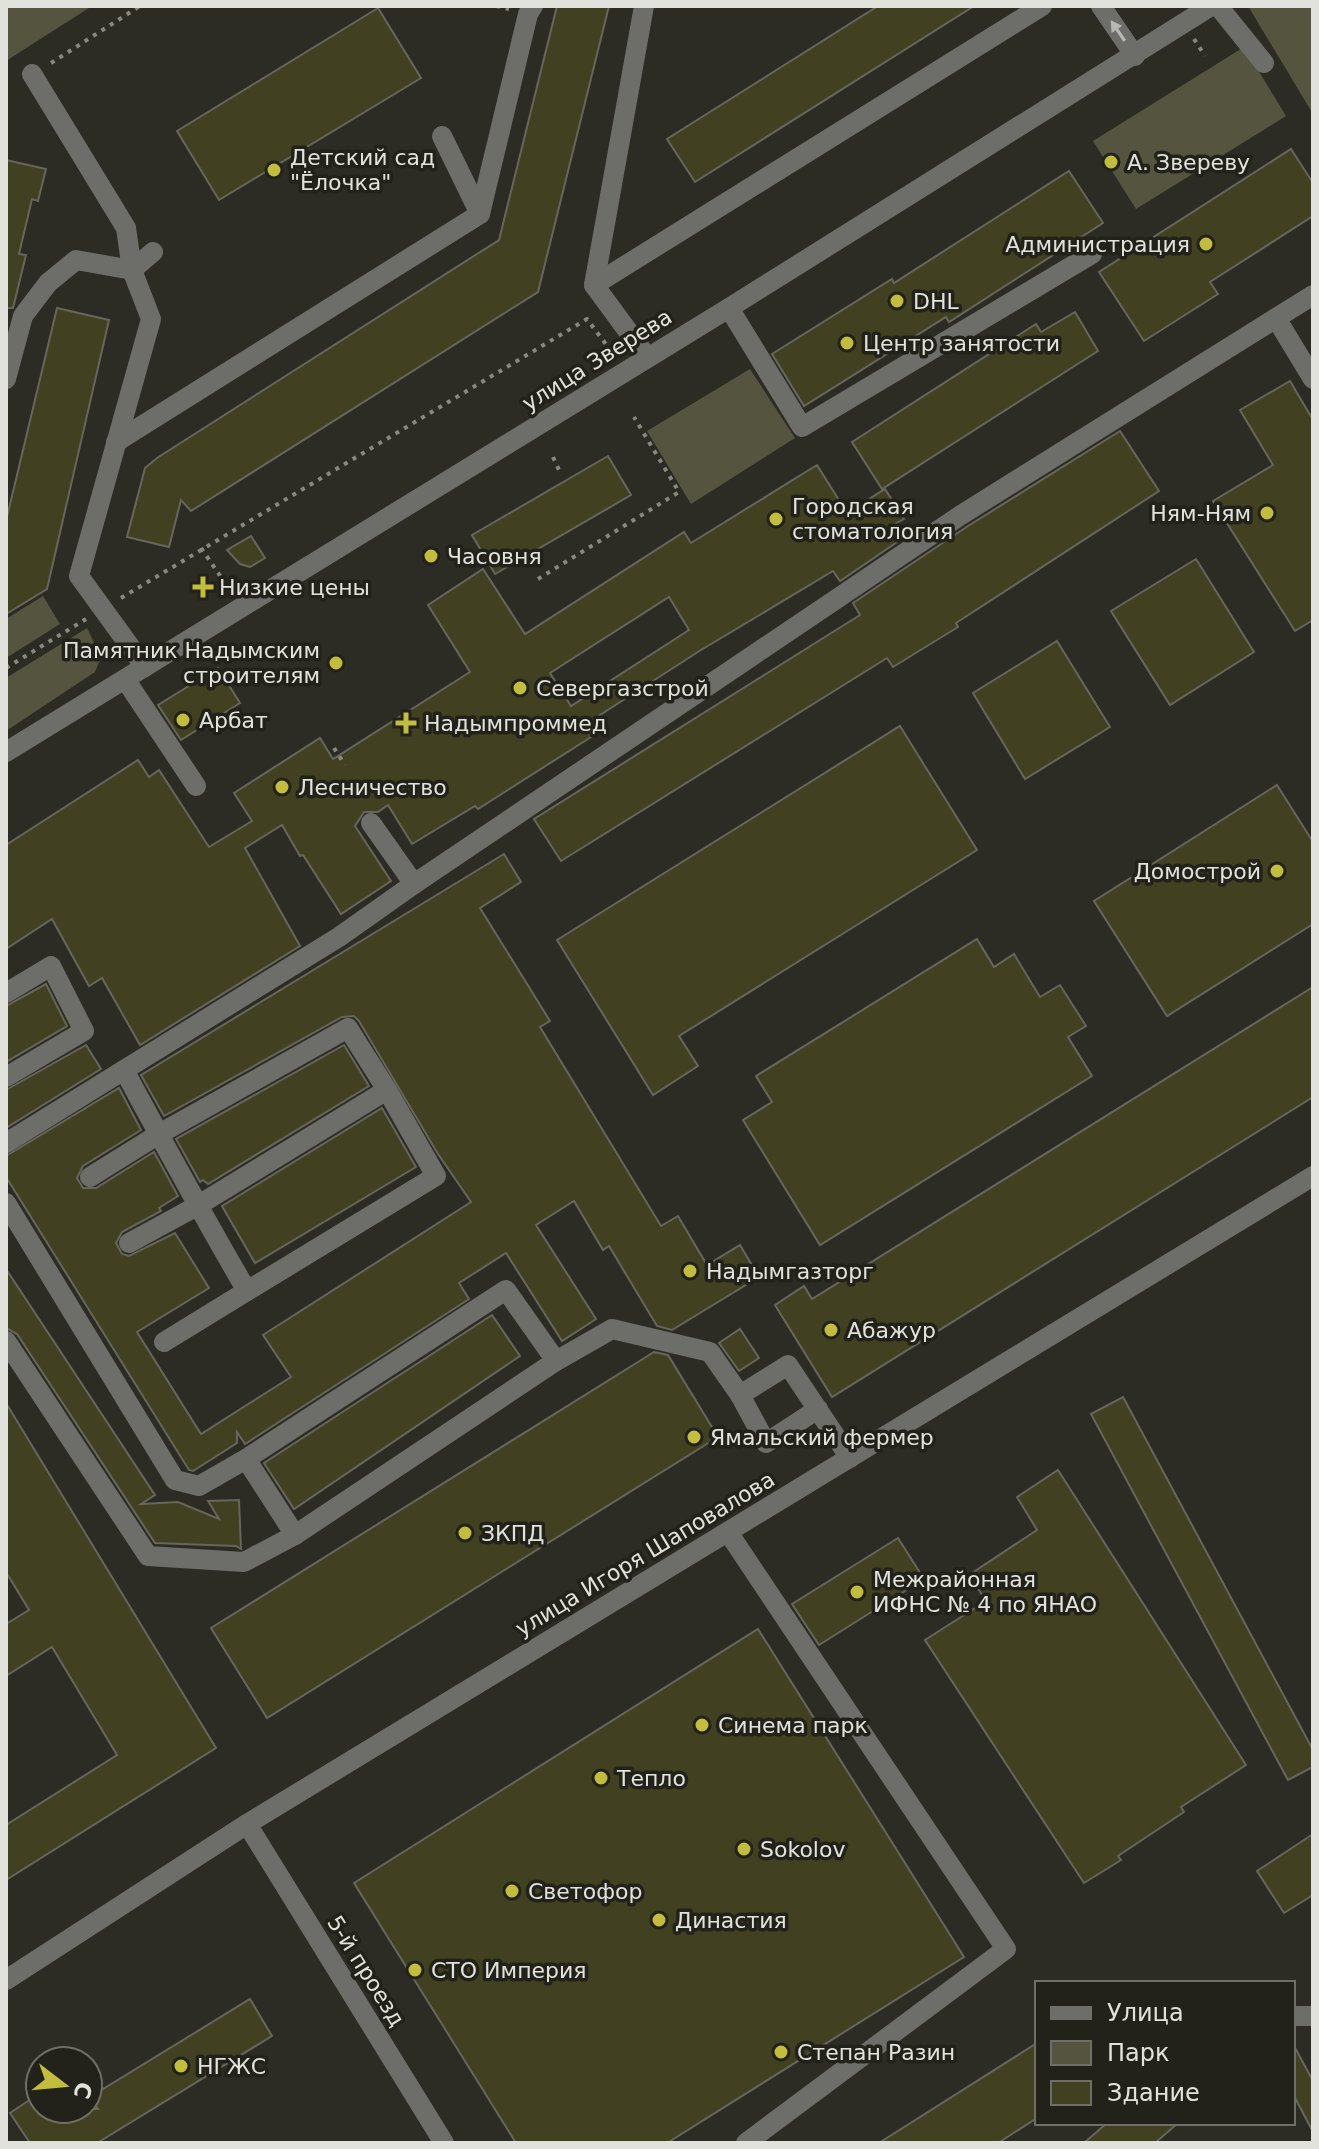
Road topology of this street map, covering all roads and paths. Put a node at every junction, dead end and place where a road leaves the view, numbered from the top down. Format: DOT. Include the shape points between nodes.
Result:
graph roads {
  1 [pos="140,6"];
  2 [pos="533,6"];
  3 [pos="644,6"];
  4 [pos="1042,6"];
  5 [pos="1101,6"];
  6 [pos="1211,6"];
  7 [pos="1218,6"];
  8 [pos="1193,37"];
  9 [pos="1135,56"];
  10 [pos="1205,56"];
  11 [pos="1264,63"];
  12 [pos="32,74"];
  13 [pos="442,136"];
  14 [pos="480,214"];
  15 [pos="153,252"];
  16 [pos="1092,254"];
  17 [pos="132,270"];
  18 [pos="594,285"];
  19 [pos="1313,295"];
  20 [pos="729,308"];
  21 [pos="1276,318"];
  22 [pos="608,347"];
  23 [pos="647,357"];
  24 [pos="6,379"];
  25 [pos="1313,379"];
  26 [pos="634,417"];
  27 [pos="116,442"];
  28 [pos="553,457"];
  29 [pos="559,470"];
  30 [pos="201,548"];
  31 [pos="538,579"];
  32 [pos="223,580"];
  33 [pos="103,609"];
  34 [pos="145,667"];
  35 [pos="6,668"];
  36 [pos="125,679"];
  37 [pos="334,748"];
  38 [pos="6,752"];
  39 [pos="345,765"];
  40 [pos="196,786"];
  41 [pos="371,823"];
  42 [pos="414,884"];
  43 [pos="6,993"];
  44 [pos="124,1070"];
  45 [pos="6,1077"];
  46 [pos="387,1090"];
  47 [pos="159,1134"];
  48 [pos="6,1143"];
  49 [pos="1313,1176"];
  50 [pos="90,1177"];
  51 [pos="6,1203"];
  52 [pos="197,1206"];
  53 [pos="129,1243"];
  54 [pos="247,1291"];
  55 [pos="6,1341"];
  56 [pos="164,1342"];
  57 [pos="556,1361"];
  58 [pos="740,1395"];
  59 [pos="818,1409"];
  60 [pos="850,1458"];
  61 [pos="246,1459"];
  62 [pos="728,1532"];
  63 [pos="295,1535"];
  64 [pos="247,1824"];
  65 [pos="6,1980"];
  66 [pos="444,2143"];
  67 [pos="746,2143"];
  1 -- 12 [label="path"];
  2 -- 14 [label="street"];
  3 -- 18 [label="street"];
  4 -- 18 [label="street"];
  9 -- 5 [label="street, one-way"];
  6 -- 9 [label="street, улица Зверева"];
  7 -- 11 [label="street"];
  8 -- 10 [label="path"];
  9 -- 20 [label="street, улица Зверева"];
  12 -- 17 [label="street" via="126,228"];
  13 -- 14 [label="street"];
  14 -- 27 [label="street"];
  15 -- 17 [label="street"];
  16 -- 20 [label="street" via="802,427"];
  17 -- 24 [label="street" via="76,260 57,275 23,316"];
  17 -- 27 [label="street" via="151,319"];
  18 -- 23 [label="street"];
  19 -- 21 [label="street"];
  20 -- 23 [label="street, улица Зверева"];
  21 -- 25 [label="street"];
  21 -- 42 [label="street" via="961,515"];
  22 -- 30 [label="path" via="587,319"];
  23 -- 34 [label="street, улица Зверева"];
  26 -- 31 [label="path" via="679,492"];
  27 -- 33 [label="street" via="79,576"];
  28 -- 29 [label="path"];
  30 -- 32 [label="path"];
  30 -- 33 [label="path"];
  33 -- 34 [label="street"];
  33 -- 35 [label="path"];
  34 -- 36 [label="street, улица Зверева"];
  36 -- 38 [label="street, улица Зверева"];
  36 -- 40 [label="street"];
  37 -- 39 [label="path"];
  41 -- 42 [label="street"];
  42 -- 44 [label="street" via="339,937"];
  43 -- 45 [label="street" via="51,966 84,1031"];
  44 -- 47 [label="street"];
  44 -- 48 [label="street"];
  46 -- 47 [label="street" via="348,1028"];
  46 -- 52 [label="street"];
  46 -- 54 [label="street" via="436,1176"];
  47 -- 50 [label="street"];
  47 -- 52 [label="street"];
  49 -- 60 [label="street, улица Игоря Шаповалова"];
  51 -- 61 [label="street" via="175,1480 199,1486"];
  52 -- 53 [label="street"];
  52 -- 54 [label="street"];
  54 -- 56 [label="street"];
  55 -- 63 [label="street" via="148,1556 244,1562"];
  57 -- 58 [label="street" via="612,1329 710,1352"];
  57 -- 61 [label="street" via="506,1290"];
  57 -- 63 [label="street"];
  58 -- 59 [label="street" via="788,1365"];
  58 -- 59 [label="street" via="766,1443"];
  59 -- 60 [label="street"];
  60 -- 62 [label="street, улица Игоря Шаповалова"];
  61 -- 63 [label="street"];
  62 -- 64 [label="street, улица Игоря Шаповалова"];
  62 -- 67 [label="street" via="1006,1949"];
  64 -- 65 [label="street, улица Игоря Шаповалова"];
  64 -- 66 [label="street, 5-й проезд"];
}
